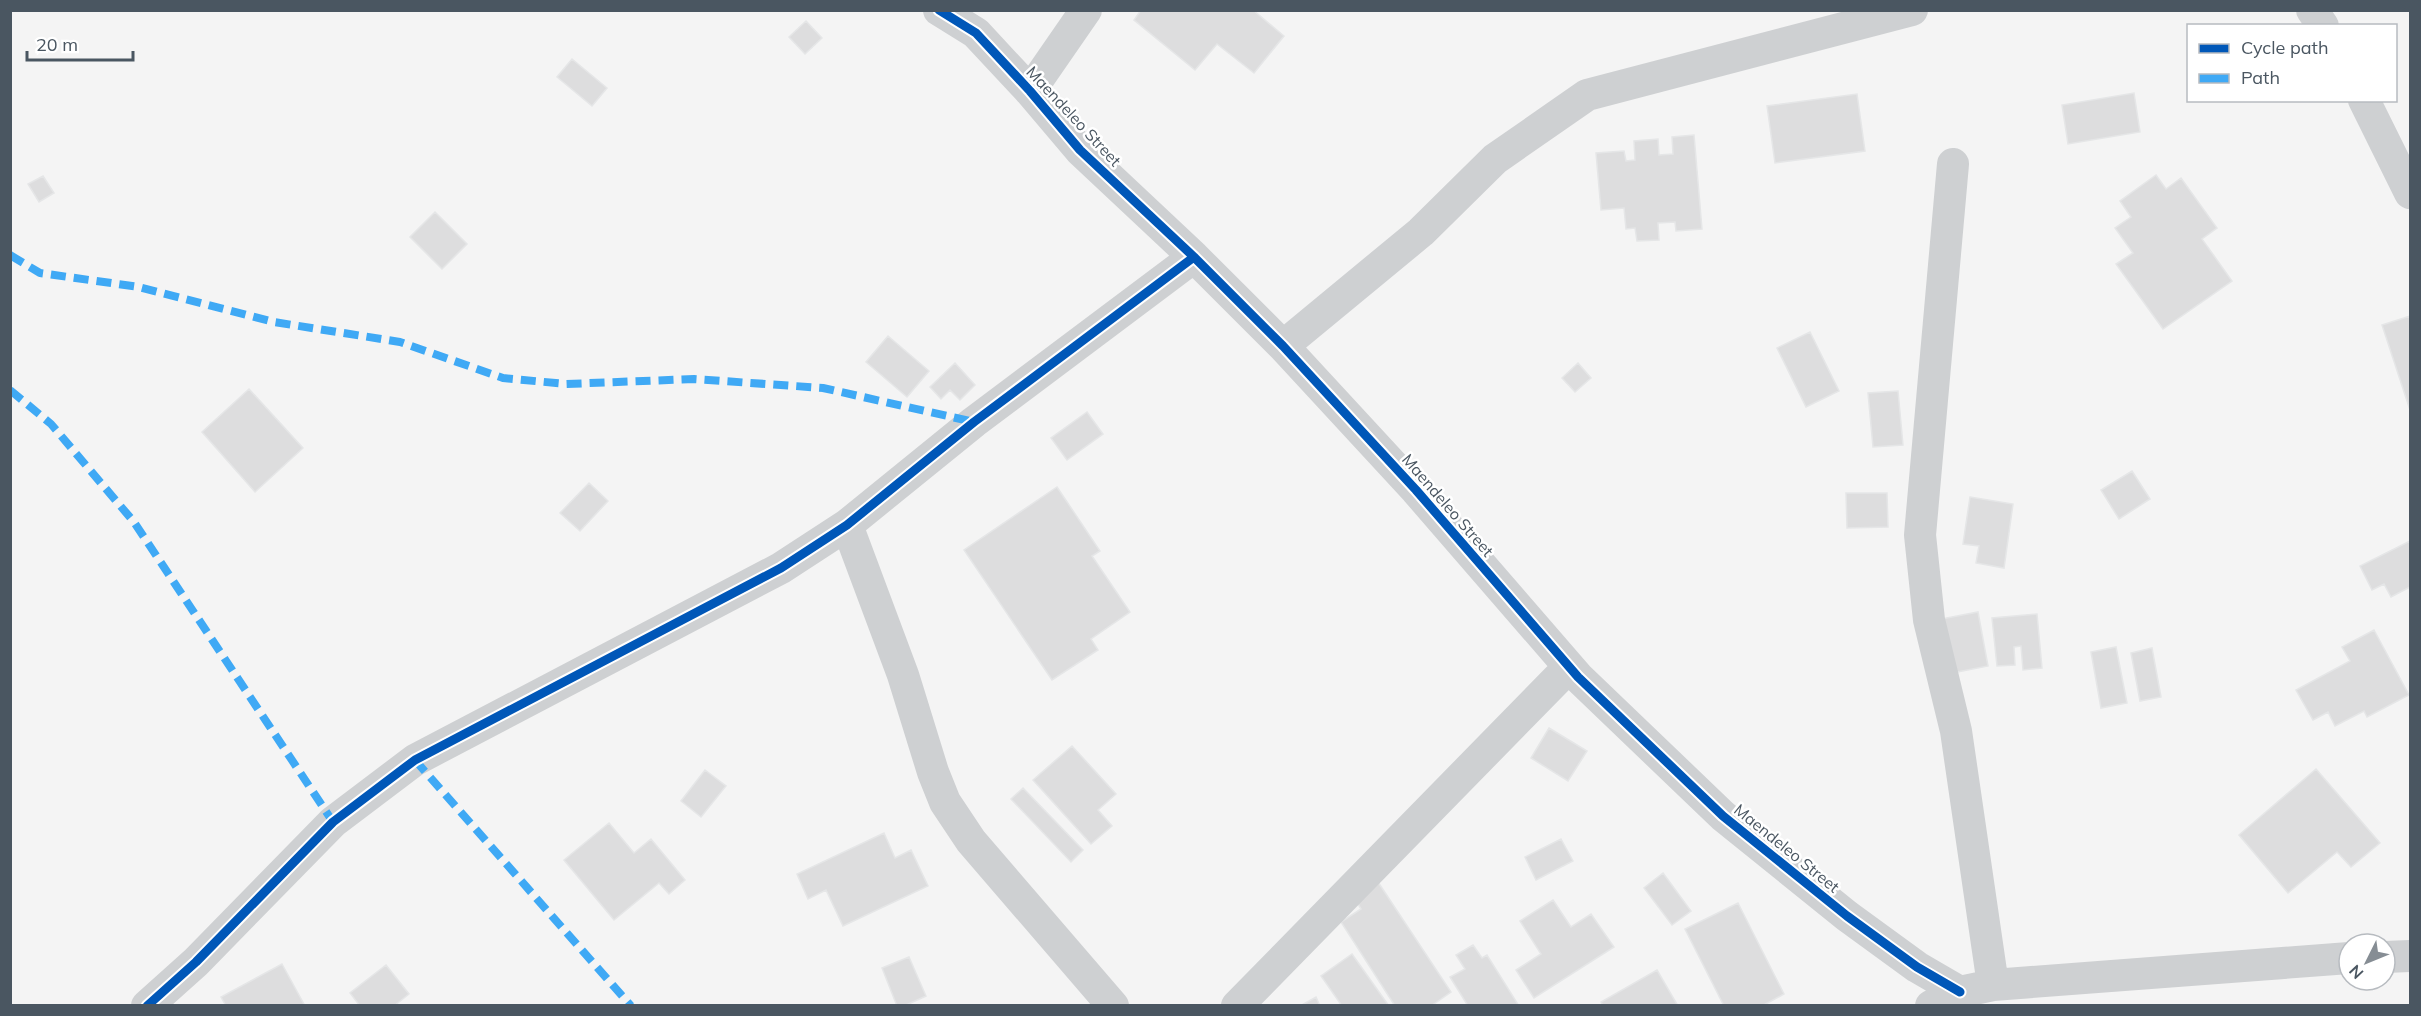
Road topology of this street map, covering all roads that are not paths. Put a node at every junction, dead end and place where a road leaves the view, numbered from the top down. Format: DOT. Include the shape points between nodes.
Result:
graph roads {
  1 [pos="939,10"];
  2 [pos="1086,10"];
  3 [pos="1912,10"];
  4 [pos="2312,10"];
  5 [pos="2322,24"];
  6 [pos="1030,91"];
  7 [pos="2365,102"];
  8 [pos="1953,164"];
  9 [pos="2410,194"];
  10 [pos="1194,257"];
  11 [pos="1283,346"];
  12 [pos="848,525"];
  13 [pos="1569,668"];
  14 [pos="2337,959"];
  15 [pos="1993,985"];
  16 [pos="1960,992"];
  17 [pos="147,1005"];
  18 [pos="1113,1005"];
  19 [pos="1237,1005"];
  20 [pos="1931,1005"];
  1 -- 6 [label="street, Maendeleo Street" via="976,33"];
  2 -- 6 [label="street"];
  3 -- 11 [label="street" via="1587,95 1495,159 1421,232"];
  4 -- 5 [label="street"];
  6 -- 10 [label="street, Maendeleo Street" via="1080,150"];
  7 -- 9 [label="street"];
  8 -- 15 [label="street" via="1920,536 1929,620 1956,731"];
  10 -- 11 [label="street, Maendeleo Street"];
  10 -- 12 [label="street" via="974,422"];
  11 -- 13 [label="street, Maendeleo Street" via="1416,490"];
  12 -- 17 [label="street" via="781,568 414,760 333,822 196,962"];
  12 -- 18 [label="street" via="945,802 971,841"];
  13 -- 16 [label="street, Maendeleo Street" via="1723,816 1847,916 1917,967"];
  13 -- 19 [label="street"];
  14 -- 15 [label="street"];
  15 -- 16 [label="street"];
  16 -- 20 [label="street"];
}
